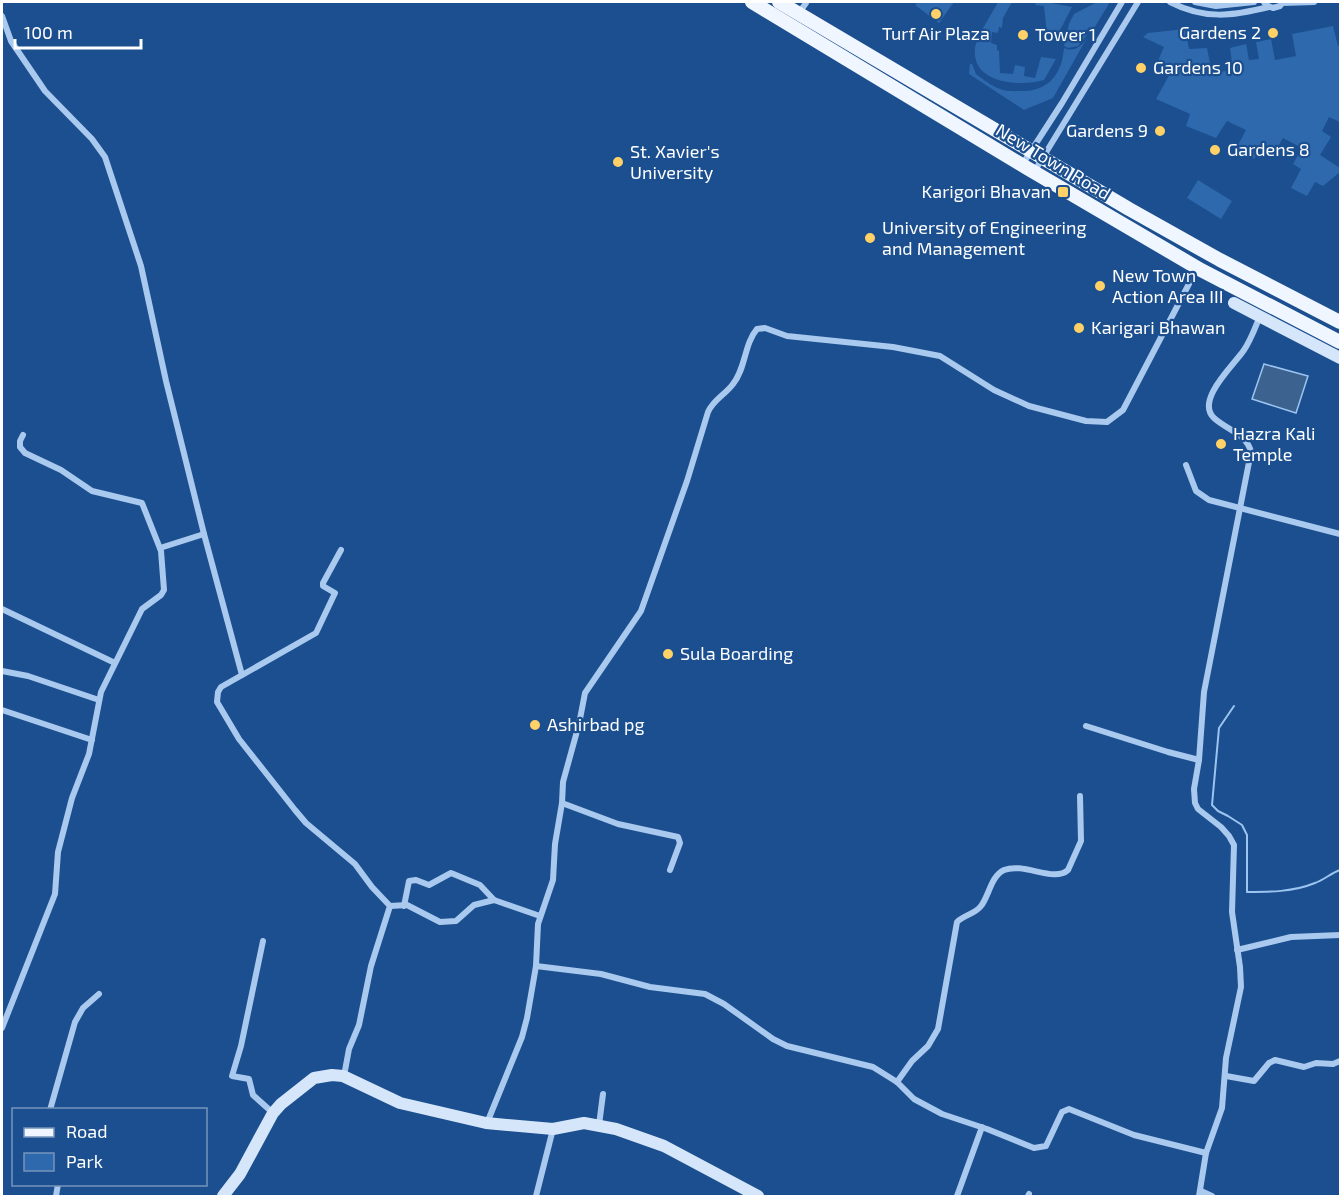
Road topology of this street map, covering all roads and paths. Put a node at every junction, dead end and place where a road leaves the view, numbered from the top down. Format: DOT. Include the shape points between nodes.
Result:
graph roads {
  1 [pos="752,2"];
  2 [pos="779,2"];
  3 [pos="1122,2"];
  4 [pos="1138,2"];
  5 [pos="1170,2"];
  6 [pos="1195,2"];
  7 [pos="1254,2"];
  8 [pos="1264,2"];
  9 [pos="1283,2"];
  10 [pos="1314,2"];
  11 [pos="1269,7"];
  12 [pos="2,16"];
  13 [pos="1038,153"];
  14 [pos="1028,168"];
  15 [pos="1191,280"];
  16 [pos="1234,303"];
  17 [pos="1260,316"];
  18 [pos="1341,322"];
  19 [pos="1341,342"];
  20 [pos="1341,357"];
  21 [pos="23,435"];
  22 [pos="1186,465"];
  23 [pos="1241,508"];
  24 [pos="204,534"];
  25 [pos="1341,534"];
  26 [pos="160,548"];
  27 [pos="341,550"];
  28 [pos="2,609"];
  29 [pos="115,663"];
  30 [pos="2,671"];
  31 [pos="242,675"];
  32 [pos="99,700"];
  33 [pos="2,710"];
  34 [pos="1086,726"];
  35 [pos="92,740"];
  36 [pos="1199,760"];
  37 [pos="1080,796"];
  38 [pos="562,803"];
  39 [pos="670,870"];
  40 [pos="494,900"];
  41 [pos="390,906"];
  42 [pos="404,906"];
  43 [pos="540,916"];
  44 [pos="1341,935"];
  45 [pos="263,940"];
  46 [pos="1238,951"];
  47 [pos="536,966"];
  48 [pos="99,994"];
  49 [pos="2,1028"];
  50 [pos="1341,1060"];
  51 [pos="344,1076"];
  52 [pos="1226,1076"];
  53 [pos="897,1082"];
  54 [pos="603,1094"];
  55 [pos="51,1108"];
  56 [pos="273,1113"];
  57 [pos="486,1123"];
  58 [pos="599,1125"];
  59 [pos="982,1127"];
  60 [pos="553,1129"];
  61 [pos="1206,1154"];
  62 [pos="1200,1194"];
  63 [pos="223,1197"];
  64 [pos="536,1197"];
  65 [pos="758,1197"];
  66 [pos="957,1197"];
  67 [pos="1212,1197"];
  1 -- 14 [label="main road, New Town Road"];
  2 -- 13 [label="main road, New Town Road" via="802,8"];
  3 -- 13 [label="street" via="1062,103"];
  4 -- 13 [label="street"];
  5 -- 11 [label="street" via="1191,12 1214,15"];
  6 -- 7 [label="street" via="1216,6"];
  8 -- 11 [label="street"];
  9 -- 10 [label="street"];
  9 -- 11 [label="street"];
  12 -- 24 [label="street" via="11,41 45,91 105,157 141,266"];
  13 -- 14 [label="street"];
  13 -- 14 [label="street"];
  13 -- 18 [label="main road, New Town Road" via="1220,260 1326,309"];
  14 -- 19 [label="main road, New Town Road" via="1201,270"];
  15 -- 38 [label="street" via="1123,410 1107,422 1086,421 1029,406 994,390 940,356 787,336 757,328 736,380 712,402 641,611 585,693 564,773"];
  16 -- 17 [label="street"];
  17 -- 20 [label="street"];
  17 -- 23 [label="street" via="1249,341 1217,384 1209,404 1214,418 1249,444 1250,461"];
  21 -- 26 [label="street" via="20,447 25,453 92,491 142,503"];
  22 -- 23 [label="street" via="1196,491 1209,500"];
  23 -- 25 [label="street"];
  23 -- 36 [label="street" via="1204,692"];
  24 -- 26 [label="street"];
  24 -- 31 [label="street"];
  26 -- 29 [label="street" via="164,593 142,609"];
  27 -- 31 [label="street" via="322,585 335,593 316,633"];
  28 -- 29 [label="street"];
  29 -- 32 [label="street"];
  30 -- 32 [label="street"];
  31 -- 41 [label="street" via="221,687 217,698 239,739 306,823 355,864"];
  32 -- 35 [label="street"];
  33 -- 35 [label="street"];
  34 -- 36 [label="street"];
  35 -- 49 [label="street" via="58,852 56,894"];
  36 -- 46 [label="street" via="1195,803 1234,845 1232,912"];
  37 -- 53 [label="street" via="1081,841 1065,874 1004,870 980,907 957,922 938,1029"];
  38 -- 39 [label="street" via="627,826 678,837 680,843"];
  38 -- 43 [label="street" via="553,880"];
  40 -- 42 [label="street" via="474,905 456,921 440,922"];
  40 -- 42 [label="street" via="480,885 451,873 429,885 410,881"];
  40 -- 43 [label="street"];
  41 -- 42 [label="street"];
  41 -- 51 [label="street"];
  43 -- 47 [label="street"];
  44 -- 46 [label="street" via="1291,937"];
  45 -- 56 [label="street" via="232,1076 249,1079 253,1095"];
  46 -- 52 [label="street" via="1240,987"];
  47 -- 53 [label="street" via="705,994 787,1046 866,1065"];
  47 -- 57 [label="street" via="522,1037"];
  48 -- 55 [label="street" via="83,1008 75,1022"];
  50 -- 52 [label="street" via="1304,1067 1275,1060 1254,1081"];
  51 -- 56 [label="street" via="314,1078"];
  51 -- 57 [label="street" via="400,1103"];
  52 -- 61 [label="street" via="1220,1117"];
  53 -- 59 [label="street" via="922,1104"];
  54 -- 58 [label="street"];
  56 -- 63 [label="street"];
  57 -- 60 [label="street"];
  58 -- 60 [label="street"];
  58 -- 65 [label="street" via="664,1146"];
  59 -- 61 [label="street" via="1042,1148 1062,1112 1069,1109 1134,1135"];
  59 -- 66 [label="street"];
  60 -- 64 [label="street"];
  61 -- 62 [label="street"];
  62 -- 67 [label="street"];
}
